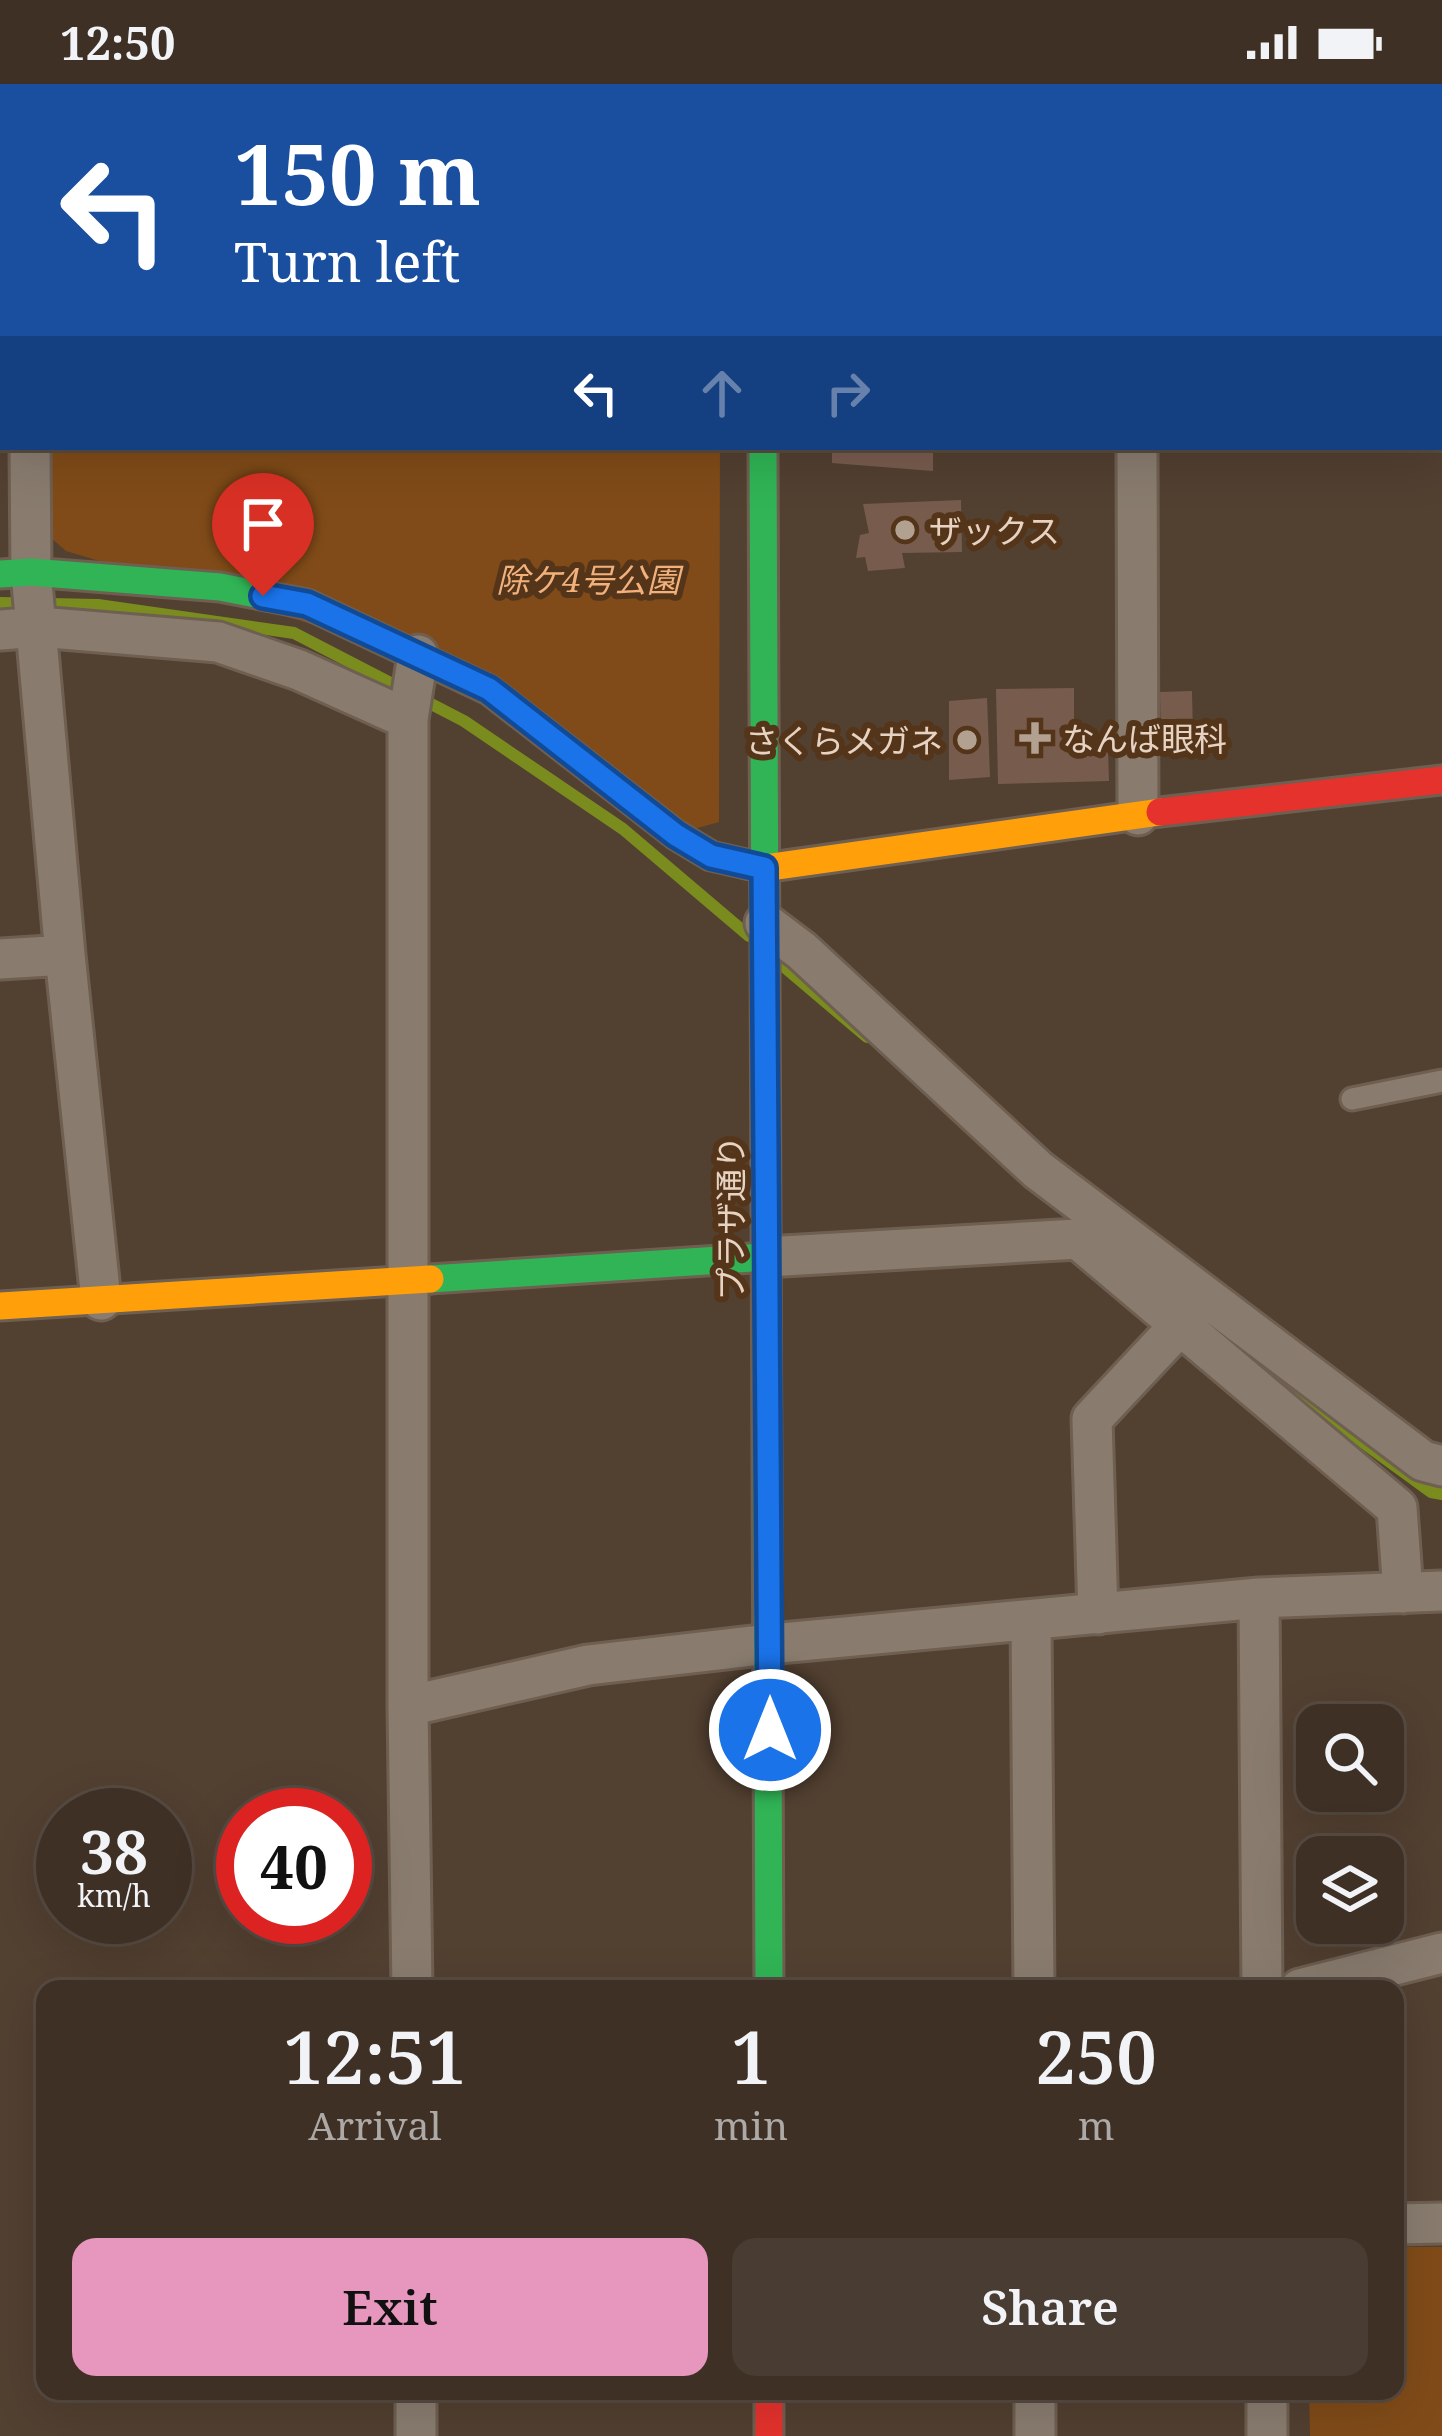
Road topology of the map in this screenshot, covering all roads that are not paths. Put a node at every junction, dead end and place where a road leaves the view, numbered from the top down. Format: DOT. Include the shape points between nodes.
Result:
graph roads {
  1 [pos="30,450"];
  2 [pos="763,450"];
  3 [pos="1137,450"];
  4 [pos="16,573"];
  5 [pos="20,628"];
  6 [pos="418,655"];
  7 [pos="408,719"];
  8 [pos="1442,780"];
  9 [pos="1138,815"];
  10 [pos="764,868"];
  11 [pos="764,923"];
  12 [pos="64,955"];
  13 [pos="0,959"];
  14 [pos="1442,1081"];
  15 [pos="1352,1099"];
  16 [pos="766,1257"];
  17 [pos="408,1282"];
  18 [pos="101,1300"];
  19 [pos="0,1306"];
  20 [pos="1180,1325"];
  21 [pos="1442,1466"];
  22 [pos="1422,1592"];
  23 [pos="1259,1598"];
  24 [pos="1098,1614"];
  25 [pos="1031,1620"];
  26 [pos="770,1644"];
  27 [pos="408,1706"];
  28 [pos="1442,1953"];
  29 [pos="412,1980"];
  30 [pos="769,1980"];
  31 [pos="1034,1980"];
  32 [pos="1262,1980"];
  33 [pos="1336,1980"];
  34 [pos="1442,2223"];
  35 [pos="1404,2224"];
  36 [pos="416,2400"];
  37 [pos="769,2400"];
  38 [pos="1035,2400"];
  39 [pos="1267,2400"];
  40 [pos="416,2436"];
  41 [pos="769,2436"];
  42 [pos="1035,2436"];
  43 [pos="1267,2436"];
  1 -- 4 [label="street"];
  2 -- 10 [label="street, プラザ通り"];
  3 -- 9 [label="street"];
  4 -- 5 [label="street"];
  4 -- 6 [label="street" via="220,587 307,604"];
  5 -- 7 [label="street" via="218,642"];
  5 -- 12 [label="street"];
  6 -- 7 [label="street"];
  6 -- 10 [label="street" via="489,689 693,845"];
  7 -- 17 [label="street"];
  8 -- 9 [label="street"];
  9 -- 10 [label="street"];
  10 -- 11 [label="street, プラザ通り"];
  11 -- 16 [label="street, プラザ通り"];
  11 -- 21 [label="street" via="1038,1170 1424,1461"];
  12 -- 13 [label="street"];
  12 -- 18 [label="street"];
  14 -- 15 [label="lane"];
  16 -- 17 [label="street"];
  16 -- 20 [label="street" via="1078,1239"];
  16 -- 26 [label="street, プラザ通り"];
  17 -- 18 [label="street"];
  17 -- 27 [label="street"];
  18 -- 19 [label="street"];
  20 -- 22 [label="street" via="1397,1508"];
  20 -- 24 [label="street" via="1091,1418"];
  22 -- 23 [label="street"];
  23 -- 24 [label="street"];
  23 -- 32 [label="street"];
  24 -- 25 [label="street"];
  25 -- 26 [label="street"];
  25 -- 31 [label="street"];
  26 -- 27 [label="street" via="588,1665"];
  26 -- 30 [label="street, プラザ通り"];
  27 -- 29 [label="street"];
  28 -- 33 [label="street"];
  34 -- 35 [label="street"];
  36 -- 40 [label="street"];
  37 -- 41 [label="street"];
  38 -- 42 [label="street"];
  39 -- 43 [label="street"];
}
